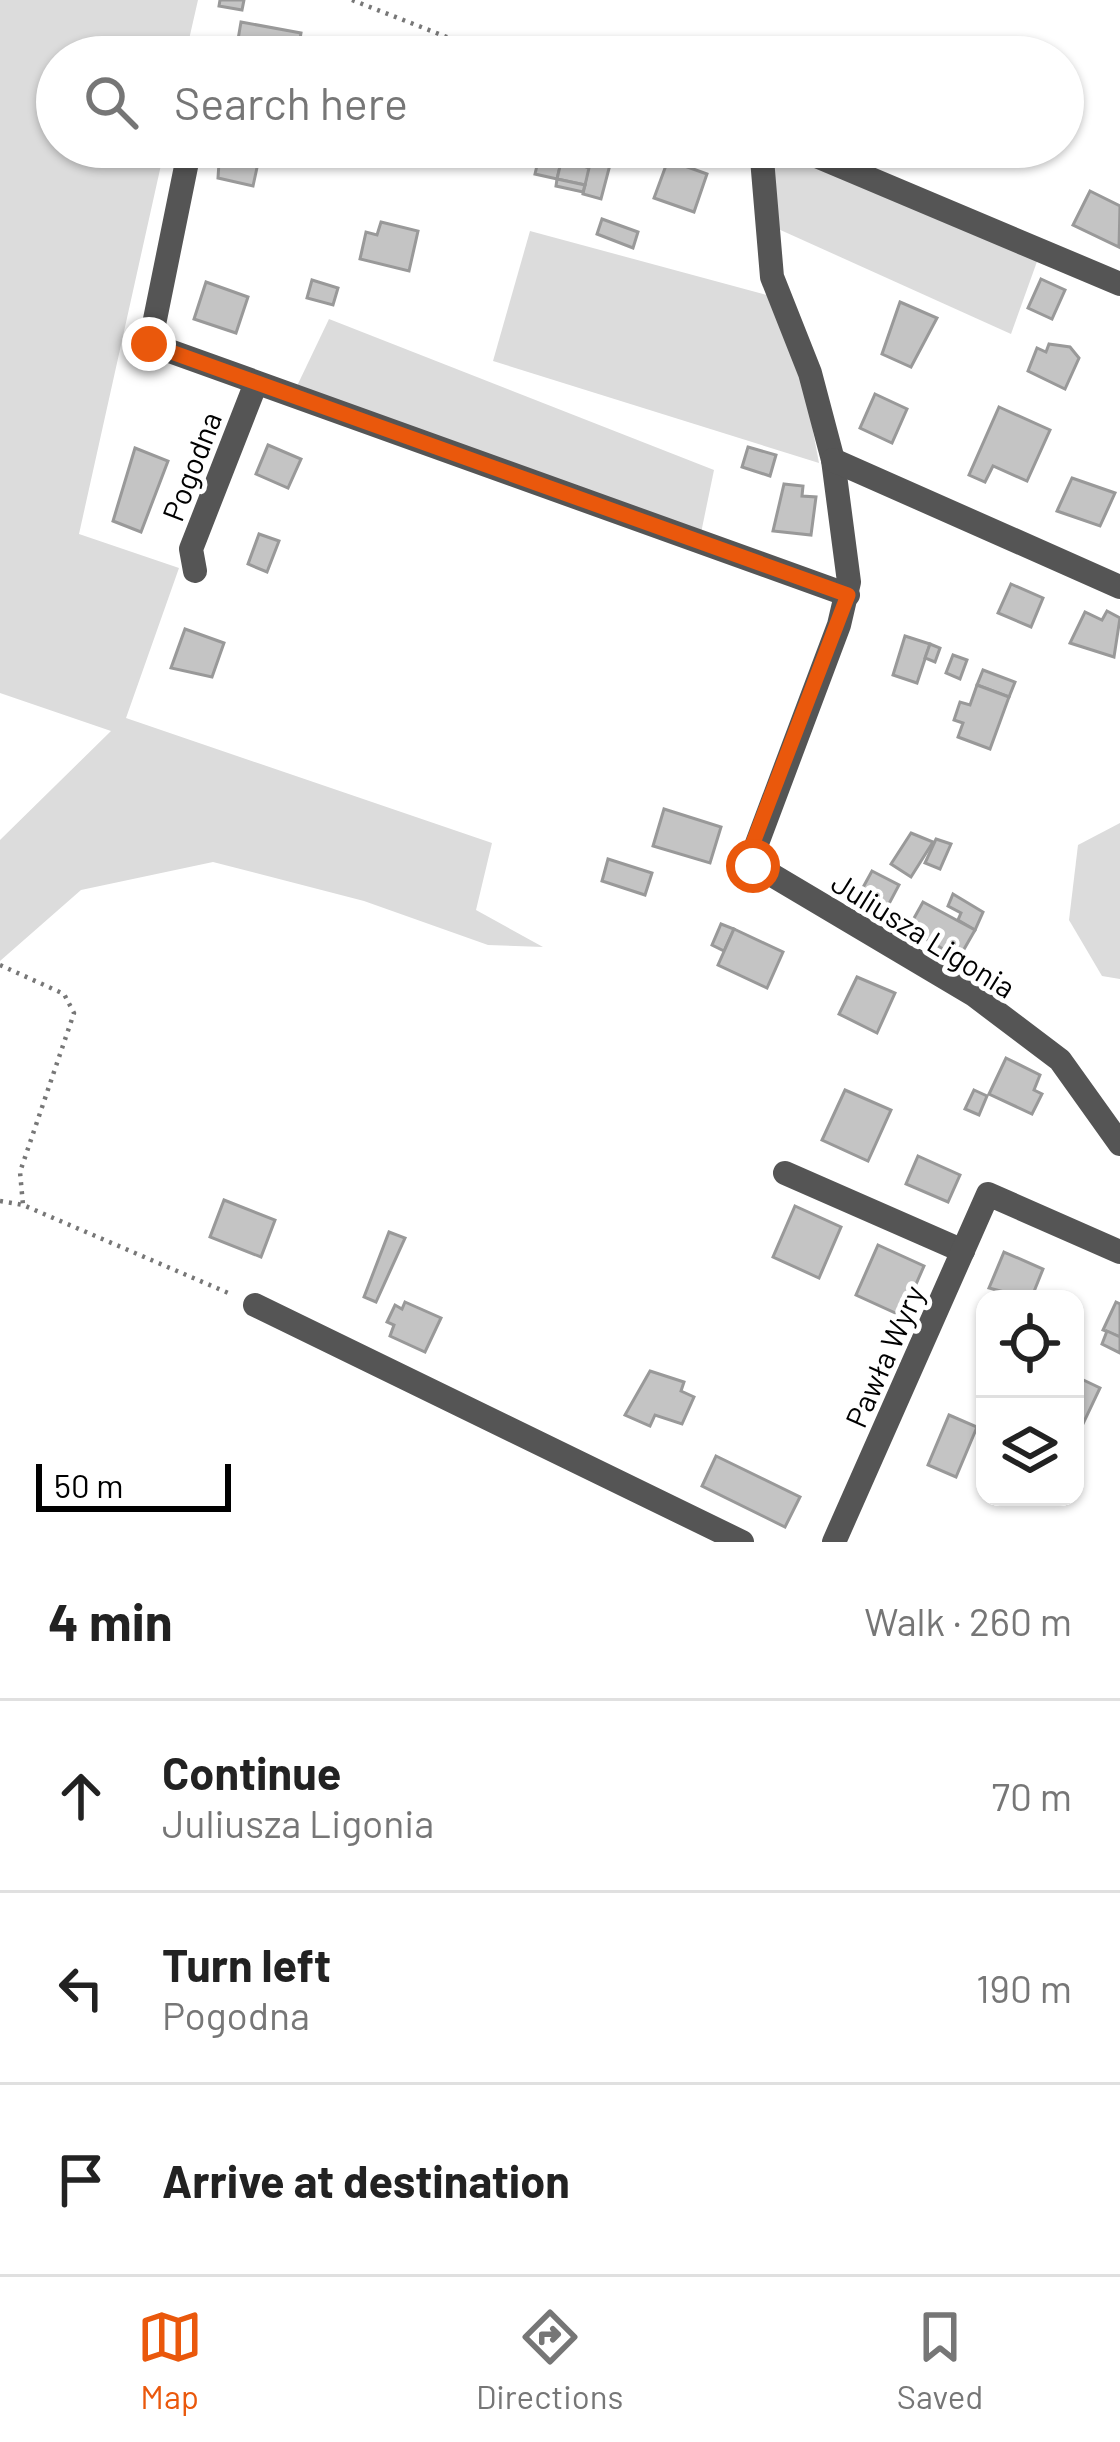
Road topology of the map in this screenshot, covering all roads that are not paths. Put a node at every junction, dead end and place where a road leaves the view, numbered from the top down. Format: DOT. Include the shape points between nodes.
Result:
graph roads {
  1 [pos="186,168"];
  2 [pos="763,168"];
  3 [pos="845,168"];
  4 [pos="1120,284"];
  5 [pos="256,383"];
  6 [pos="833,460"];
  7 [pos="195,571"];
  8 [pos="1120,587"];
  9 [pos="848,595"];
  10 [pos="1120,1144"];
  11 [pos="785,1172"];
  12 [pos="963,1251"];
  13 [pos="1120,1252"];
  14 [pos="255,1305"];
  15 [pos="742,1542"];
  16 [pos="835,1542"];
  1 -- 5 [label="street, Pogodna" via="149,344"];
  2 -- 6 [label="street, Juliusza Ligonia" via="772,277"];
  3 -- 4 [label="street"];
  5 -- 7 [label="street, Pogodna" via="191,548"];
  5 -- 9 [label="street, Pogodna"];
  6 -- 8 [label="street"];
  6 -- 9 [label="street, Juliusza Ligonia"];
  9 -- 10 [label="street, Juliusza Ligonia" via="750,862 974,995 1043,1047"];
  11 -- 12 [label="street"];
  12 -- 13 [label="street, Pawła Wyry" via="988,1194"];
  12 -- 16 [label="street, Pawła Wyry"];
  14 -- 15 [label="street"];
}
